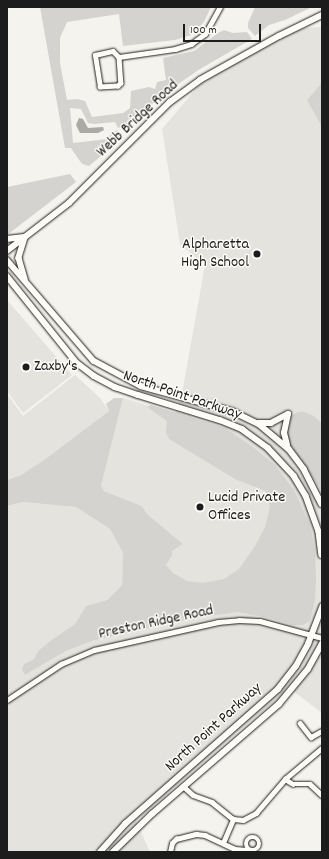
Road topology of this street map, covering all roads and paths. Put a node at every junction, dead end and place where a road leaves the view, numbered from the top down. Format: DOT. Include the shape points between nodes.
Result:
graph roads {
  1 [pos="220,7"];
  2 [pos="322,16"];
  3 [pos="119,57"];
  4 [pos="25,237"];
  5 [pos="7,239"];
  6 [pos="7,251"];
  7 [pos="7,260"];
  8 [pos="7,276"];
  9 [pos="27,284"];
  10 [pos="252,421"];
  11 [pos="289,449"];
  12 [pos="322,504"];
  13 [pos="320,532"];
  14 [pos="322,555"];
  15 [pos="322,607"];
  16 [pos="313,635"];
  17 [pos="322,638"];
  18 [pos="322,644"];
  19 [pos="7,700"];
  20 [pos="300,723"];
  21 [pos="322,730"];
  22 [pos="322,748"];
  23 [pos="285,779"];
  24 [pos="183,786"];
  25 [pos="322,795"];
  26 [pos="233,819"];
  27 [pos="223,843"];
  28 [pos="247,850"];
  29 [pos="100,852"];
  30 [pos="113,852"];
  31 [pos="170,852"];
  1 -- 3 [label="street" via="205,34 191,44 175,49"];
  2 -- 4 [label="street, Webb Bridge Road" via="279,36 200,80 170,102 69,203"];
  3 -- 3 [label="street" via="113,51 95,55 100,87 118,86 121,83"];
  4 -- 5 [label="street"];
  4 -- 6 [label="street, Webb Bridge Road"];
  4 -- 9 [label="street" via="19,258"];
  7 -- 9 [label="street, North Point Parkway"];
  8 -- 13 [label="street, North Point Parkway" via="77,363 94,376 138,396 242,429 268,448 294,476 306,496"];
  9 -- 10 [label="street, North Point Parkway" via="94,361 108,370 141,386 232,411"];
  10 -- 11 [label="street, North Point Parkway"];
  10 -- 11 [label="street" via="267,424 288,414 284,433"];
  11 -- 12 [label="street, North Point Parkway" via="304,469"];
  13 -- 14 [label="street, North Point Parkway"];
  15 -- 16 [label="street, North Point Parkway"];
  16 -- 17 [label="street, Preston Ridge Road"];
  16 -- 19 [label="street, Preston Ridge Road" via="266,622 239,620 174,631 114,644 78,656 46,673"];
  16 -- 29 [label="street, North Point Parkway" via="296,666 278,689 125,824"];
  18 -- 24 [label="street, North Point Parkway" via="305,673 279,704"];
  20 -- 21 [label="street" via="311,738"];
  22 -- 23 [label="street"];
  23 -- 25 [label="street" via="293,784 310,784"];
  23 -- 26 [label="street" via="256,813 243,820"];
  24 -- 26 [label="street" via="193,795 212,802"];
  24 -- 30 [label="street, North Point Parkway"];
  26 -- 27 [label="street"];
  27 -- 28 [label="street" via="235,849"];
  27 -- 31 [label="street" via="196,834 180,836 172,843"];
}
